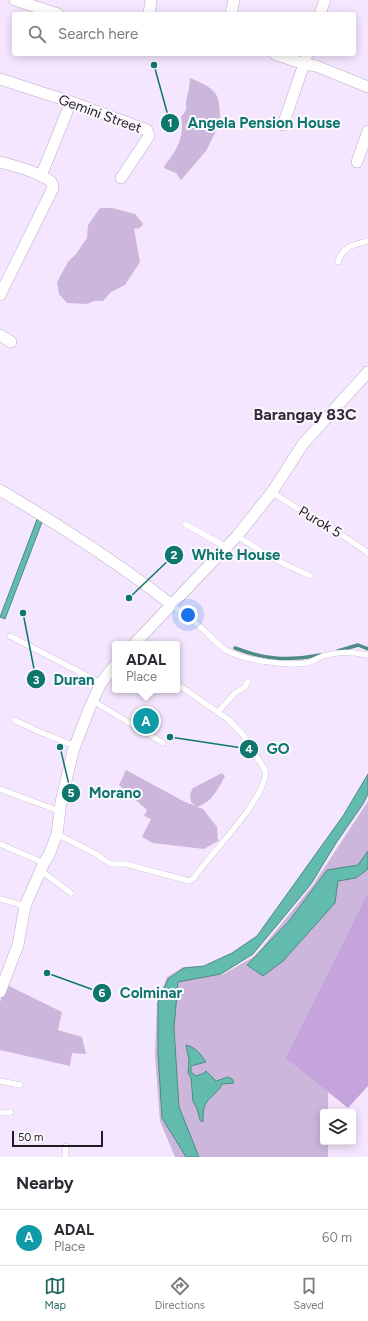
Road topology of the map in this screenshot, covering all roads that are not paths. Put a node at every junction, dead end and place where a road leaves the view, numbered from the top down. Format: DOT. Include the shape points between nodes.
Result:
graph roads {
  1 [pos="15,0"];
  2 [pos="151,0"];
  3 [pos="234,0"];
  4 [pos="325,0"];
  5 [pos="52,12"];
  6 [pos="149,12"];
  7 [pos="231,12"];
  8 [pos="321,12"];
  9 [pos="287,56"];
  10 [pos="306,59"];
  11 [pos="0,79"];
  12 [pos="368,87"];
  13 [pos="71,102"];
  14 [pos="283,125"];
  15 [pos="368,131"];
  16 [pos="0,162"];
  17 [pos="357,162"];
  18 [pos="41,176"];
  19 [pos="121,178"];
  20 [pos="368,240"];
  21 [pos="338,262"];
  22 [pos="0,295"];
  23 [pos="0,335"];
  24 [pos="11,342"];
  25 [pos="368,372"];
  26 [pos="0,490"];
  27 [pos="272,492"];
  28 [pos="185,524"];
  29 [pos="237,536"];
  30 [pos="226,547"];
  31 [pos="368,553"];
  32 [pos="310,576"];
  33 [pos="172,605"];
  34 [pos="10,636"];
  35 [pos="137,641"];
  36 [pos="368,655"];
  37 [pos="112,669"];
  38 [pos="248,681"];
  39 [pos="101,683"];
  40 [pos="180,686"];
  41 [pos="93,701"];
  42 [pos="218,712"];
  43 [pos="14,720"];
  44 [pos="163,743"];
  45 [pos="75,746"];
  46 [pos="0,789"];
  47 [pos="59,812"];
  48 [pos="57,834"];
  49 [pos="0,844"];
  50 [pos="42,866"];
  51 [pos="71,893"];
  52 [pos="0,899"];
  53 [pos="25,906"];
  54 [pos="0,992"];
  55 [pos="0,1081"];
  56 [pos="20,1085"];
  57 [pos="11,1112"];
  58 [pos="0,1113"];
  59 [pos="66,1146"];
  60 [pos="65,1157"];
  1 -- 5 [label="street"];
  2 -- 6 [label="street"];
  3 -- 7 [label="street"];
  4 -- 8 [label="street"];
  9 -- 10 [label="street"];
  10 -- 12 [label="street" via="316,66"];
  10 -- 14 [label="street"];
  11 -- 13 [label="street, Gemini Street"];
  13 -- 18 [label="street"];
  13 -- 19 [label="street, Gemini Street" via="137,126 149,133"];
  15 -- 17 [label="street"];
  16 -- 18 [label="street"];
  18 -- 22 [label="street" via="50,182 53,188"];
  20 -- 21 [label="lane" via="349,247 341,254"];
  23 -- 24 [label="street"];
  25 -- 27 [label="street" via="303,444"];
  26 -- 33 [label="street" via="132,574"];
  27 -- 29 [label="street"];
  27 -- 31 [label="lane, Purok 5"];
  28 -- 30 [label="lane"];
  29 -- 30 [label="street"];
  29 -- 32 [label="lane" via="272,558"];
  30 -- 33 [label="street"];
  33 -- 35 [label="street"];
  33 -- 36 [label="lane" via="224,649 255,660 290,664 307,663 340,652"];
  34 -- 39 [label="lane"];
  37 -- 39 [label="street"];
  38 -- 42 [label="lane" via="245,687 234,693"];
  39 -- 41 [label="street"];
  40 -- 42 [label="lane"];
  41 -- 44 [label="lane"];
  41 -- 45 [label="street"];
  42 -- 48 [label="lane" via="240,731 262,763 266,774 262,788 239,823 191,881 126,864 111,864"];
  43 -- 45 [label="lane"];
  45 -- 47 [label="street"];
  46 -- 47 [label="lane"];
  47 -- 48 [label="street"];
  48 -- 50 [label="street"];
  49 -- 50 [label="lane"];
  50 -- 51 [label="lane"];
  50 -- 53 [label="street"];
  52 -- 53 [label="lane"];
  53 -- 54 [label="street" via="18,945"];
  55 -- 56 [label="lane"];
  57 -- 58 [label="lane"];
  59 -- 60 [label="lane"];
}
